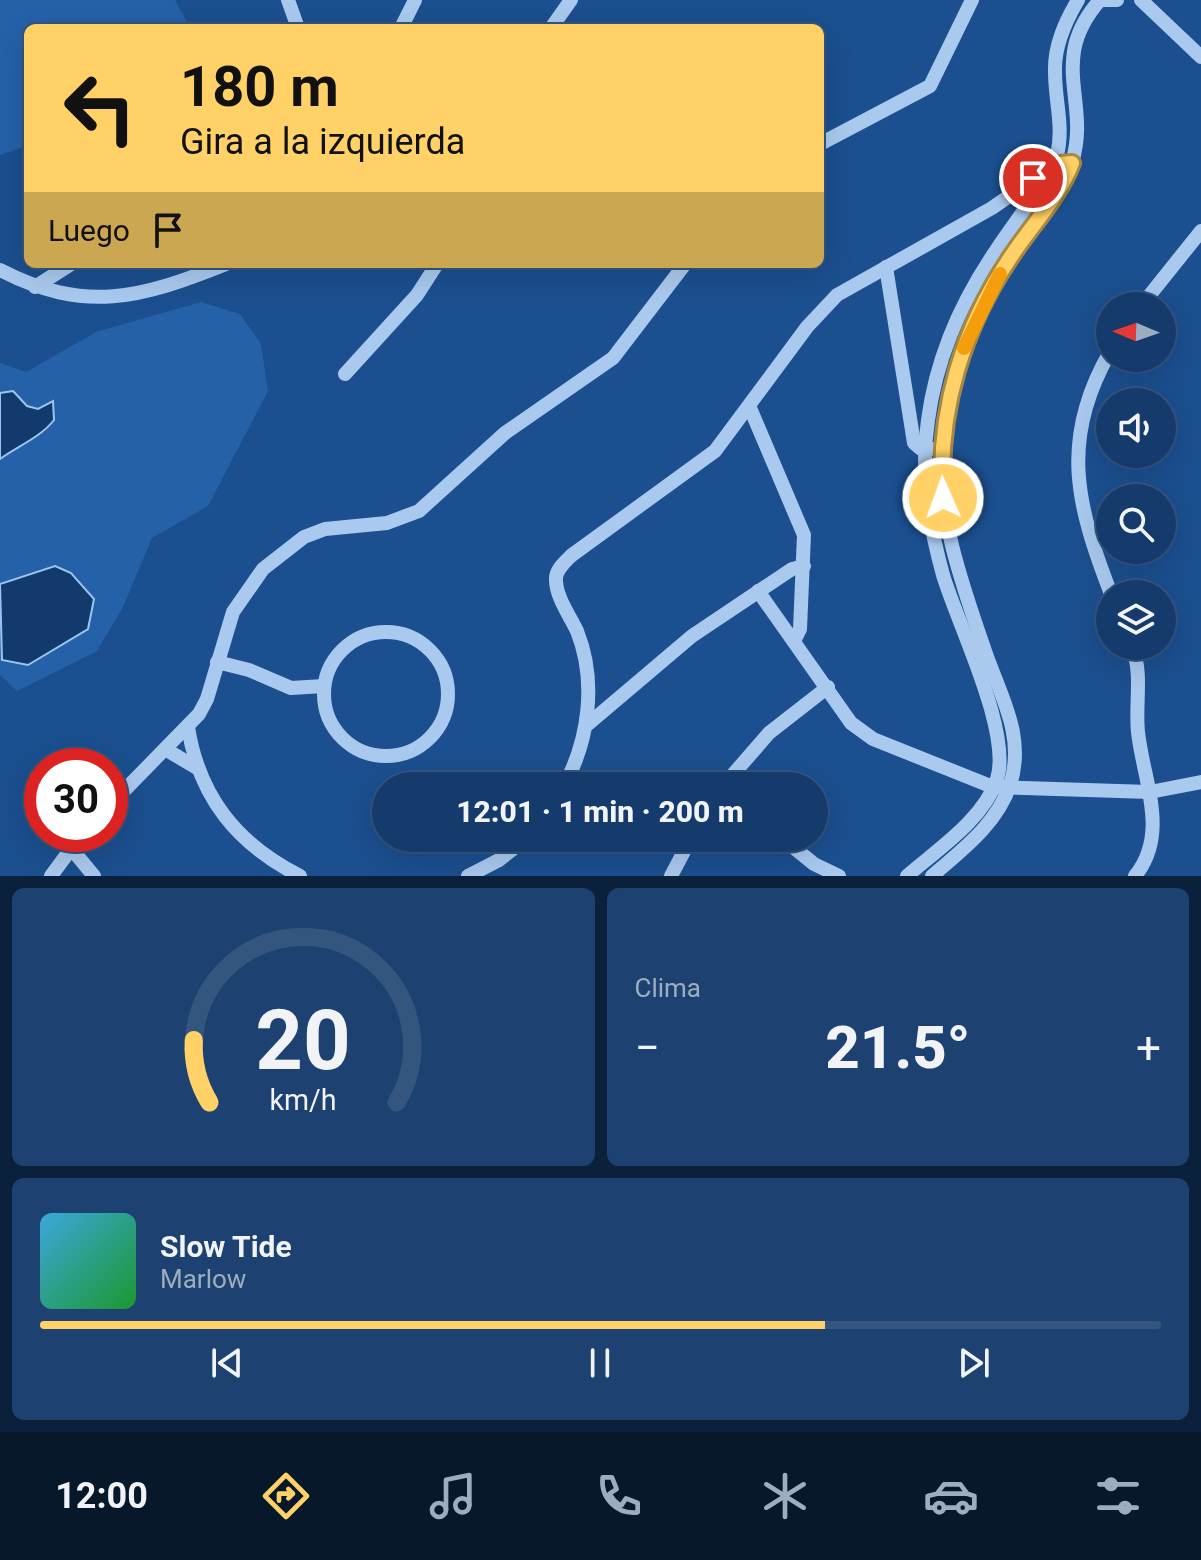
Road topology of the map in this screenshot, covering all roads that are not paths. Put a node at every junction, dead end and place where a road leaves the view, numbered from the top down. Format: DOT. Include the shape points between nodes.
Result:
graph roads {
  1 [pos="288,0"];
  2 [pos="415,0"];
  3 [pos="571,0"];
  4 [pos="972,0"];
  5 [pos="1078,0"];
  6 [pos="1102,0"];
  7 [pos="1117,0"];
  8 [pos="1141,0"];
  9 [pos="297,24"];
  10 [pos="403,24"];
  11 [pos="554,24"];
  12 [pos="1201,57"];
  13 [pos="824,142"];
  14 [pos="1072,163"];
  15 [pos="1052,167"];
  16 [pos="1201,231"];
  17 [pos="1194,249"];
  18 [pos="886,267"];
  19 [pos="65,268"];
  20 [pos="215,268"];
  21 [pos="434,268"];
  22 [pos="682,268"];
  23 [pos="0,270"];
  24 [pos="35,287"];
  25 [pos="1154,292"];
  26 [pos="1101,372"];
  27 [pos="345,374"];
  28 [pos="750,408"];
  29 [pos="942,448"];
  30 [pos="925,450"];
  31 [pos="804,566"];
  32 [pos="1106,580"];
  33 [pos="758,591"];
  34 [pos="795,639"];
  35 [pos="1135,660"];
  36 [pos="217,662"];
  37 [pos="324,686"];
  38 [pos="828,687"];
  39 [pos="587,725"];
  40 [pos="188,727"];
  41 [pos="165,749"];
  42 [pos="197,768"];
  43 [pos="572,772"];
  44 [pos="736,772"];
  45 [pos="1201,782"];
  46 [pos="1010,786"];
  47 [pos="128,787"];
  48 [pos="993,787"];
  49 [pos="1150,792"];
  50 [pos="67,852"];
  51 [pos="74,852"];
  52 [pos="509,852"];
  53 [pos="684,852"];
  54 [pos="799,852"];
  55 [pos="51,876"];
  56 [pos="94,876"];
  57 [pos="300,876"];
  58 [pos="468,876"];
  59 [pos="671,876"];
  60 [pos="839,876"];
  61 [pos="907,876"];
  62 [pos="932,876"];
  63 [pos="1135,876"];
  1 -- 9 [label="street"];
  2 -- 10 [label="street"];
  3 -- 11 [label="street"];
  4 -- 13 [label="street" via="930,86"];
  5 -- 15 [label="street" via="1061,32 1054,70 1061,132"];
  6 -- 7 [label="street"];
  6 -- 14 [label="street" via="1081,24 1073,54"];
  8 -- 12 [label="street"];
  14 -- 15 [label="street"];
  14 -- 29 [label="street" via="1010,258 967,338 950,394"];
  15 -- 18 [label="street" via="992,208"];
  15 -- 30 [label="street" via="968,293 934,389"];
  16 -- 17 [label="street"];
  17 -- 25 [label="street"];
  18 -- 28 [label="street" via="824,308"];
  18 -- 30 [label="street" via="914,443"];
  19 -- 24 [label="street"];
  20 -- 24 [label="street" via="118,296 64,296"];
  21 -- 27 [label="street" via="417,295"];
  22 -- 36 [label="street" via="613,358 505,433 419,511 387,523 325,529 286,550 249,586 233,612"];
  23 -- 24 [label="street"];
  26 -- 32 [label="street" via="1080,433 1077,469 1086,529"];
  28 -- 31 [label="street" via="800,520"];
  28 -- 39 [label="street" via="699,466 559,568 557,588 584,661"];
  29 -- 30 [label="street"];
  29 -- 46 [label="street" via="943,498 963,581 1011,717 1015,748"];
  30 -- 48 [label="street" via="926,497 943,575 997,729 999,771"];
  31 -- 33 [label="street"];
  31 -- 34 [label="street"];
  33 -- 34 [label="street"];
  33 -- 39 [label="street" via="692,636"];
  34 -- 38 [label="street"];
  35 -- 49 [label="street" via="1140,683 1138,733"];
  36 -- 37 [label="street" via="291,688"];
  36 -- 40 [label="street" via="207,699"];
  37 -- 37 [label="street" via="328,715 344,740 379,756 417,748 443,720 449,701 439,659 424,643 394,632 362,636 343,648"];
  38 -- 44 [label="street" via="769,733"];
  38 -- 48 [label="street" via="858,731"];
  39 -- 43 [label="street"];
  40 -- 41 [label="street"];
  40 -- 42 [label="street"];
  41 -- 42 [label="street"];
  41 -- 47 [label="street"];
  42 -- 57 [label="street" via="231,826 249,844"];
  45 -- 49 [label="street"];
  46 -- 48 [label="street"];
  46 -- 49 [label="street"];
  46 -- 62 [label="street" via="995,815"];
  48 -- 61 [label="street" via="968,822"];
  49 -- 63 [label="street" via="1150,850"];
  50 -- 55 [label="street"];
  51 -- 56 [label="street"];
  52 -- 58 [label="street"];
  53 -- 59 [label="street"];
  54 -- 60 [label="street"];
}
